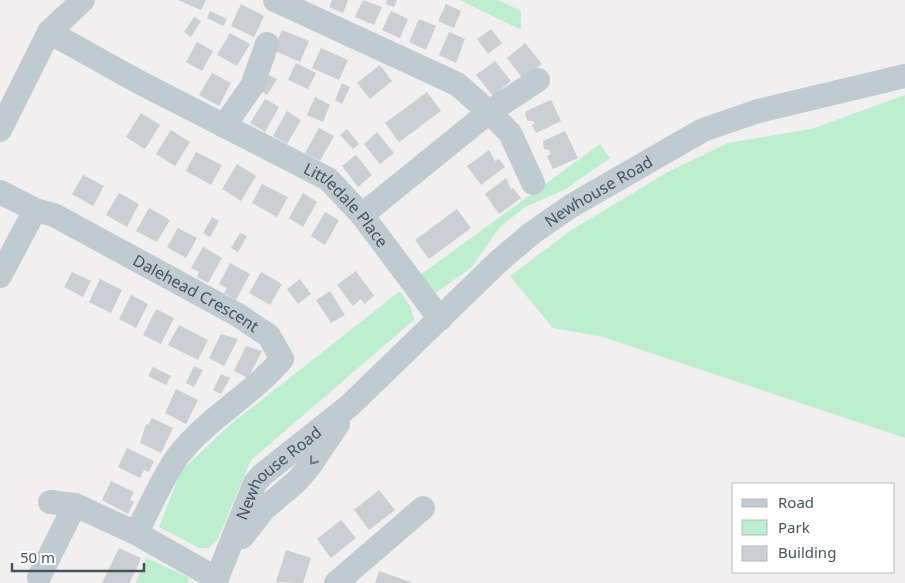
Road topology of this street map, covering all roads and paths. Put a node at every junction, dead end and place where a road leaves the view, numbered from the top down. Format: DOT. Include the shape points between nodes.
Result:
graph roads {
  1 [pos="83,0"];
  2 [pos="275,0"];
  3 [pos="49,32"];
  4 [pos="268,44"];
  5 [pos="905,76"];
  6 [pos="538,80"];
  7 [pos="489,112"];
  8 [pos="224,126"];
  9 [pos="0,130"];
  10 [pos="533,183"];
  11 [pos="0,192"];
  12 [pos="35,210"];
  13 [pos="362,215"];
  14 [pos="0,276"];
  15 [pos="440,319"];
  16 [pos="50,502"];
  17 [pos="75,505"];
  18 [pos="423,508"];
  19 [pos="136,533"];
  20 [pos="39,577"];
  21 [pos="216,581"];
  22 [pos="336,583"];
  1 -- 3 [label="street"];
  2 -- 7 [label="street" via="457,84"];
  3 -- 8 [label="street, Littledale Place"];
  3 -- 9 [label="street"];
  4 -- 8 [label="street" via="252,86"];
  5 -- 15 [label="street, Newhouse Road" via="758,111 703,130 532,233 498,261"];
  6 -- 7 [label="street"];
  7 -- 10 [label="street" via="510,133"];
  7 -- 13 [label="street"];
  8 -- 13 [label="street, Littledale Place" via="328,180"];
  11 -- 12 [label="street, Dalehead Crescent"];
  12 -- 14 [label="street"];
  12 -- 19 [label="street, Dalehead Crescent" via="54,215 238,315 269,336 282,359 178,456"];
  13 -- 15 [label="street, Littledale Place"];
  15 -- 21 [label="street, Newhouse Road" via="349,406 255,483"];
  16 -- 17 [label="street"];
  17 -- 19 [label="street"];
  17 -- 20 [label="street"];
  18 -- 22 [label="street"];
  19 -- 21 [label="street"];
}
